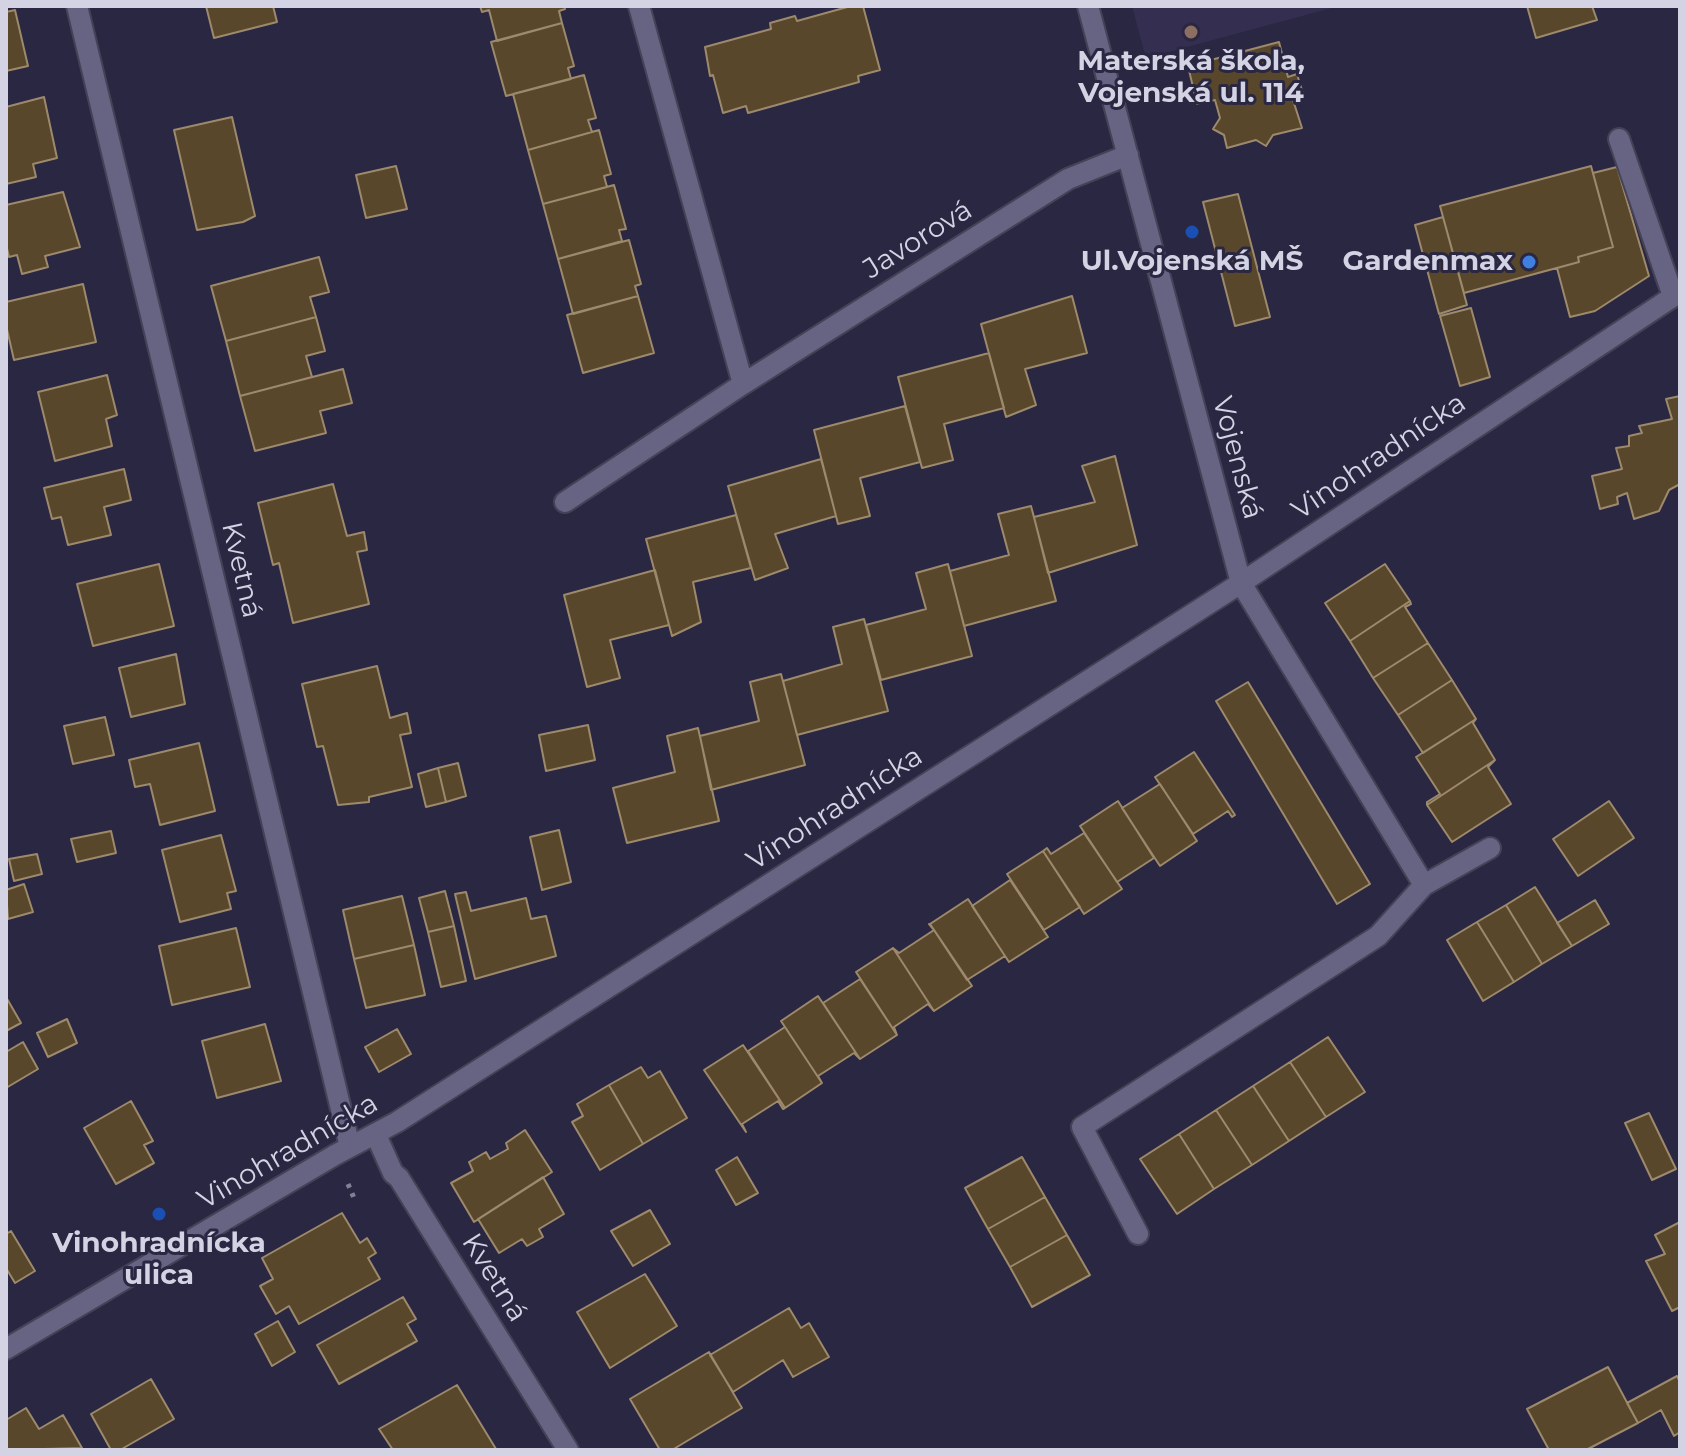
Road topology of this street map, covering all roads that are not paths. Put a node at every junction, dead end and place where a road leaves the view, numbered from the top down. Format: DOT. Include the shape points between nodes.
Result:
graph roads {
  1 [pos="77,6"];
  2 [pos="639,6"];
  3 [pos="1088,6"];
  4 [pos="1619,139"];
  5 [pos="1128,155"];
  6 [pos="1676,294"];
  7 [pos="743,384"];
  8 [pos="565,502"];
  9 [pos="1241,583"];
  10 [pos="1490,848"];
  11 [pos="1424,885"];
  12 [pos="376,1135"];
  13 [pos="350,1147"];
  14 [pos="1138,1234"];
  15 [pos="6,1349"];
  16 [pos="568,1450"];
  1 -- 13 [label="street, Kvetná"];
  2 -- 7 [label="street"];
  3 -- 5 [label="street, Vojenská"];
  4 -- 6 [label="street"];
  5 -- 7 [label="street, Javorová" via="1068,179"];
  5 -- 9 [label="street, Vojenská"];
  6 -- 9 [label="street, Vinohradnícka"];
  7 -- 8 [label="street, Javorová"];
  9 -- 11 [label="street, Vojenská"];
  9 -- 12 [label="street, Vinohradnícka"];
  10 -- 11 [label="street"];
  11 -- 14 [label="street" via="1378,936 1082,1127"];
  12 -- 13 [label="street, Vinohradnícka"];
  12 -- 16 [label="street, Kvetná" via="393,1173"];
  13 -- 15 [label="street, Vinohradnícka"];
}
